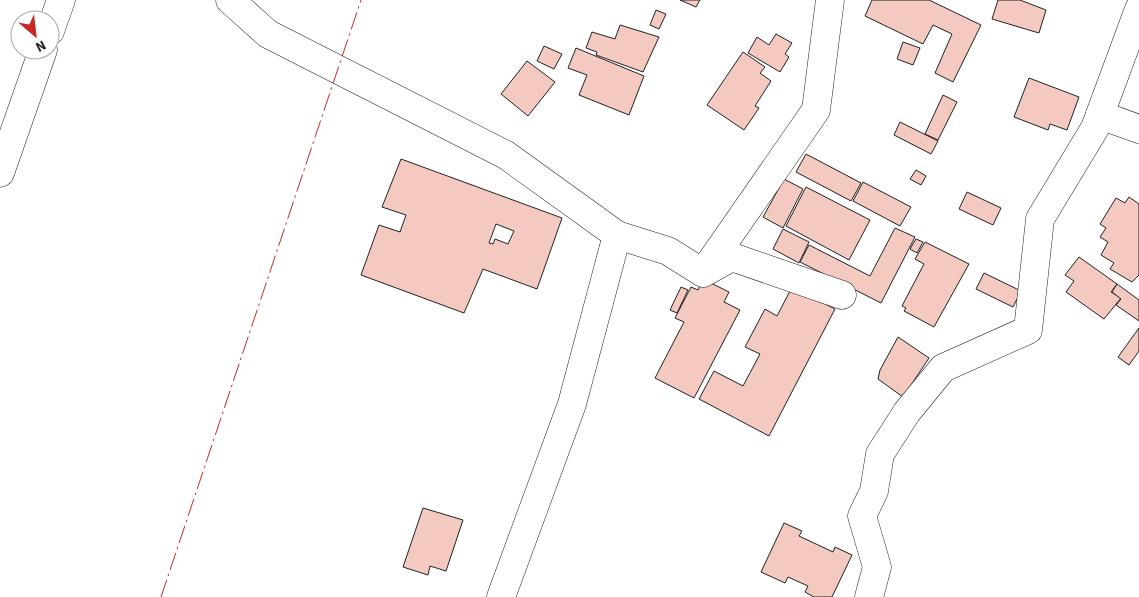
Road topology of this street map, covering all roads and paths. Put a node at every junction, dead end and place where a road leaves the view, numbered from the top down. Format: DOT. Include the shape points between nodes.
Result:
graph roads {
  1 [pos="230,0"];
  2 [pos="830,0"];
  3 [pos="1139,9"];
  4 [pos="40,60"];
  5 [pos="1100,115"];
  6 [pos="1139,129"];
  7 [pos="0,173"];
  8 [pos="617,235"];
  9 [pos="703,274"];
  10 [pos="842,295"];
  11 [pos="501,597"];
  12 [pos="869,597"];
  1 -- 8 [label="street" via="268,34 506,156"];
  2 -- 9 [label="street" via="816,110"];
  3 -- 5 [label="street"];
  4 -- 7 [label="street"];
  5 -- 6 [label="street"];
  5 -- 12 [label="street" via="1040,219 1028,330 943,368 907,412 880,454 874,491 862,516 876,567"];
  8 -- 9 [label="street" via="668,251"];
  8 -- 11 [label="street" via="572,404"];
  9 -- 10 [label="street" via="732,257"];
}
